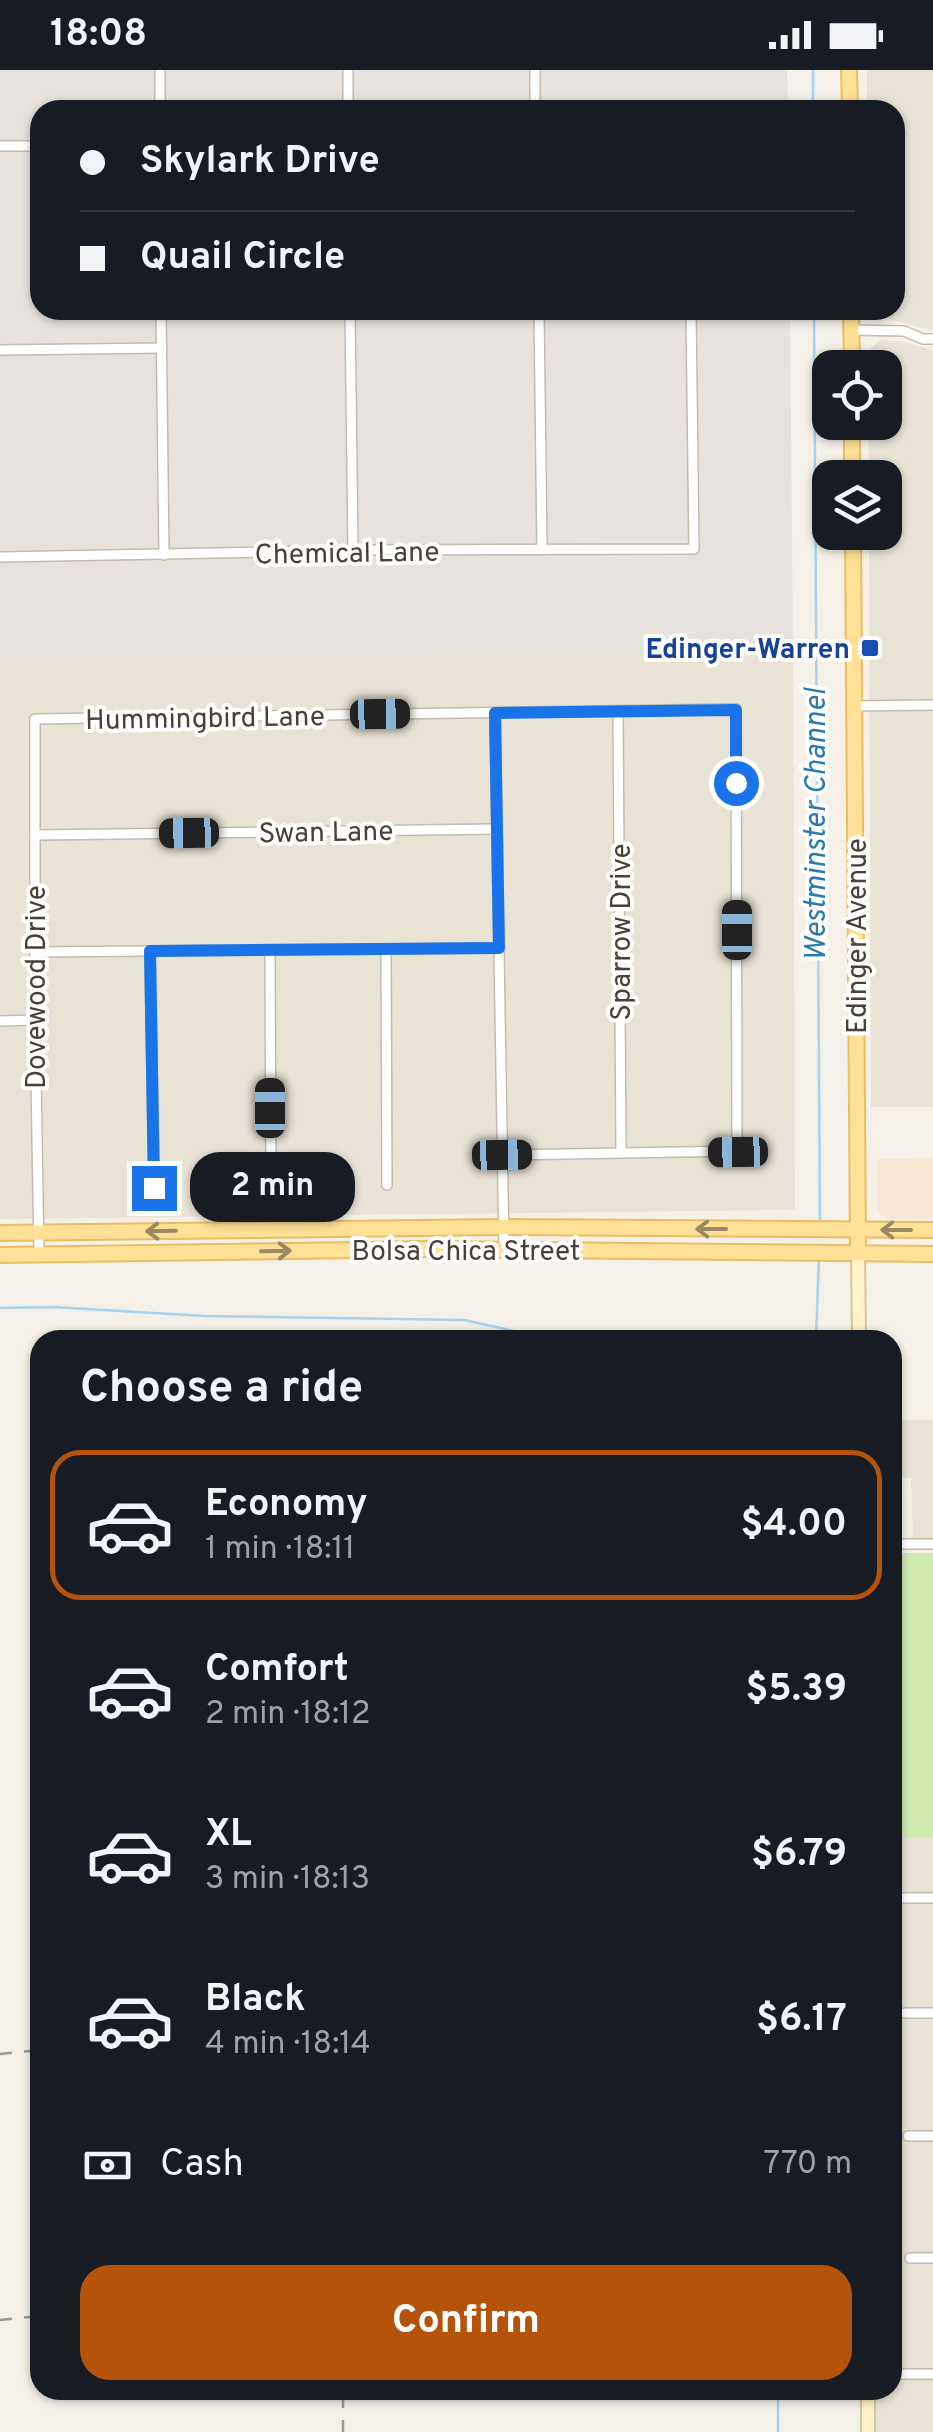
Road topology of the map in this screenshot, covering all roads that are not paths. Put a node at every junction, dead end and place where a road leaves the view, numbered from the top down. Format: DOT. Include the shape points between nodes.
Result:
graph roads {
  1 [pos="160,70"];
  2 [pos="348,70"];
  3 [pos="534,70"];
  4 [pos="849,70"];
  5 [pos="160,100"];
  6 [pos="348,100"];
  7 [pos="535,100"];
  8 [pos="850,100"];
  9 [pos="0,146"];
  10 [pos="30,146"];
  11 [pos="161,320"];
  12 [pos="350,320"];
  13 [pos="539,320"];
  14 [pos="691,320"];
  15 [pos="851,320"];
  16 [pos="851,330"];
  17 [pos="933,339"];
  18 [pos="162,348"];
  19 [pos="0,350"];
  20 [pos="852,350"];
  21 [pos="542,549"];
  22 [pos="853,550"];
  23 [pos="353,551"];
  24 [pos="164,555"];
  25 [pos="0,557"];
  26 [pos="933,705"];
  27 [pos="854,706"];
  28 [pos="618,711"];
  29 [pos="495,713"];
  30 [pos="35,719"];
  31 [pos="497,829"];
  32 [pos="35,835"];
  33 [pos="499,948"];
  34 [pos="386,949"];
  35 [pos="270,950"];
  36 [pos="150,951"];
  37 [pos="35,952"];
  38 [pos="35,1020"];
  39 [pos="0,1021"];
  40 [pos="621,1154"];
  41 [pos="502,1155"];
  42 [pos="387,1185"];
  43 [pos="154,1188"];
  44 [pos="271,1188"];
  45 [pos="504,1227"];
  46 [pos="858,1230"];
  47 [pos="933,1230"];
  48 [pos="0,1233"];
  49 [pos="38,1233"];
  50 [pos="504,1250"];
  51 [pos="858,1253"];
  52 [pos="38,1254"];
  53 [pos="933,1254"];
  54 [pos="0,1255"];
  55 [pos="860,1330"];
  56 [pos="902,1544"];
  57 [pos="933,1544"];
  58 [pos="902,1898"];
  59 [pos="933,1898"];
  60 [pos="905,2013"];
  61 [pos="933,2013"];
  62 [pos="908,2136"];
  63 [pos="933,2136"];
  64 [pos="910,2258"];
  65 [pos="933,2258"];
  66 [pos="902,2374"];
  67 [pos="933,2374"];
  68 [pos="868,2400"];
  69 [pos="868,2432"];
  1 -- 5 [label="street"];
  2 -- 6 [label="street"];
  3 -- 7 [label="street"];
  4 -- 8 [label="main road"];
  9 -- 10 [label="street"];
  11 -- 18 [label="street"];
  12 -- 23 [label="street"];
  13 -- 21 [label="street"];
  14 -- 21 [label="street, Chemical Lane" via="694,548"];
  15 -- 16 [label="main road"];
  16 -- 17 [label="street"];
  16 -- 20 [label="main road"];
  18 -- 19 [label="street"];
  18 -- 24 [label="street"];
  21 -- 23 [label="street, Chemical Lane"];
  22 -- 27 [label="main road, Edinger Avenue"];
  23 -- 24 [label="street, Chemical Lane"];
  24 -- 25 [label="street, Chemical Lane"];
  26 -- 27 [label="street"];
  27 -- 46 [label="main road, Edinger Avenue"];
  28 -- 29 [label="street, Hummingbird Lane"];
  28 -- 40 [label="street, Sparrow Drive"];
  28 -- 40 [label="street, Hummingbird Lane" via="736,710 738,1152"];
  29 -- 30 [label="street, Hummingbird Lane"];
  29 -- 31 [label="street"];
  30 -- 32 [label="street, Dovewood Drive"];
  31 -- 32 [label="street, Swan Lane"];
  31 -- 33 [label="street"];
  32 -- 37 [label="street, Dovewood Drive"];
  33 -- 34 [label="street"];
  33 -- 41 [label="street"];
  34 -- 35 [label="street"];
  34 -- 42 [label="street"];
  35 -- 36 [label="street"];
  35 -- 44 [label="street"];
  36 -- 37 [label="street"];
  36 -- 43 [label="street"];
  37 -- 38 [label="street, Dovewood Drive"];
  38 -- 39 [label="street"];
  38 -- 49 [label="street, Dovewood Drive"];
  40 -- 41 [label="street"];
  41 -- 45 [label="street"];
  46 -- 45 [label="main road, Bolsa Chica Street, one-way"];
  45 -- 49 [label="main road, Bolsa Chica Street, one-way"];
  45 -- 50 [label="street"];
  47 -- 46 [label="main road, Bolsa Chica Street, one-way"];
  46 -- 51 [label="main road, Edinger Avenue"];
  48 -- 49 [label="main road, Bolsa Chica Street"];
  49 -- 52 [label="street, Dovewood Drive"];
  50 -- 51 [label="main road, Bolsa Chica Street"];
  52 -- 50 [label="main road, Bolsa Chica Street, one-way"];
  51 -- 53 [label="main road, Bolsa Chica Street"];
  51 -- 55 [label="main road, Edinger Avenue"];
  52 -- 54 [label="main road, Bolsa Chica Street"];
  56 -- 57 [label="street"];
  58 -- 59 [label="street"];
  60 -- 61 [label="street"];
  62 -- 63 [label="street"];
  64 -- 65 [label="street"];
  66 -- 67 [label="street"];
  68 -- 69 [label="main road"];
}
